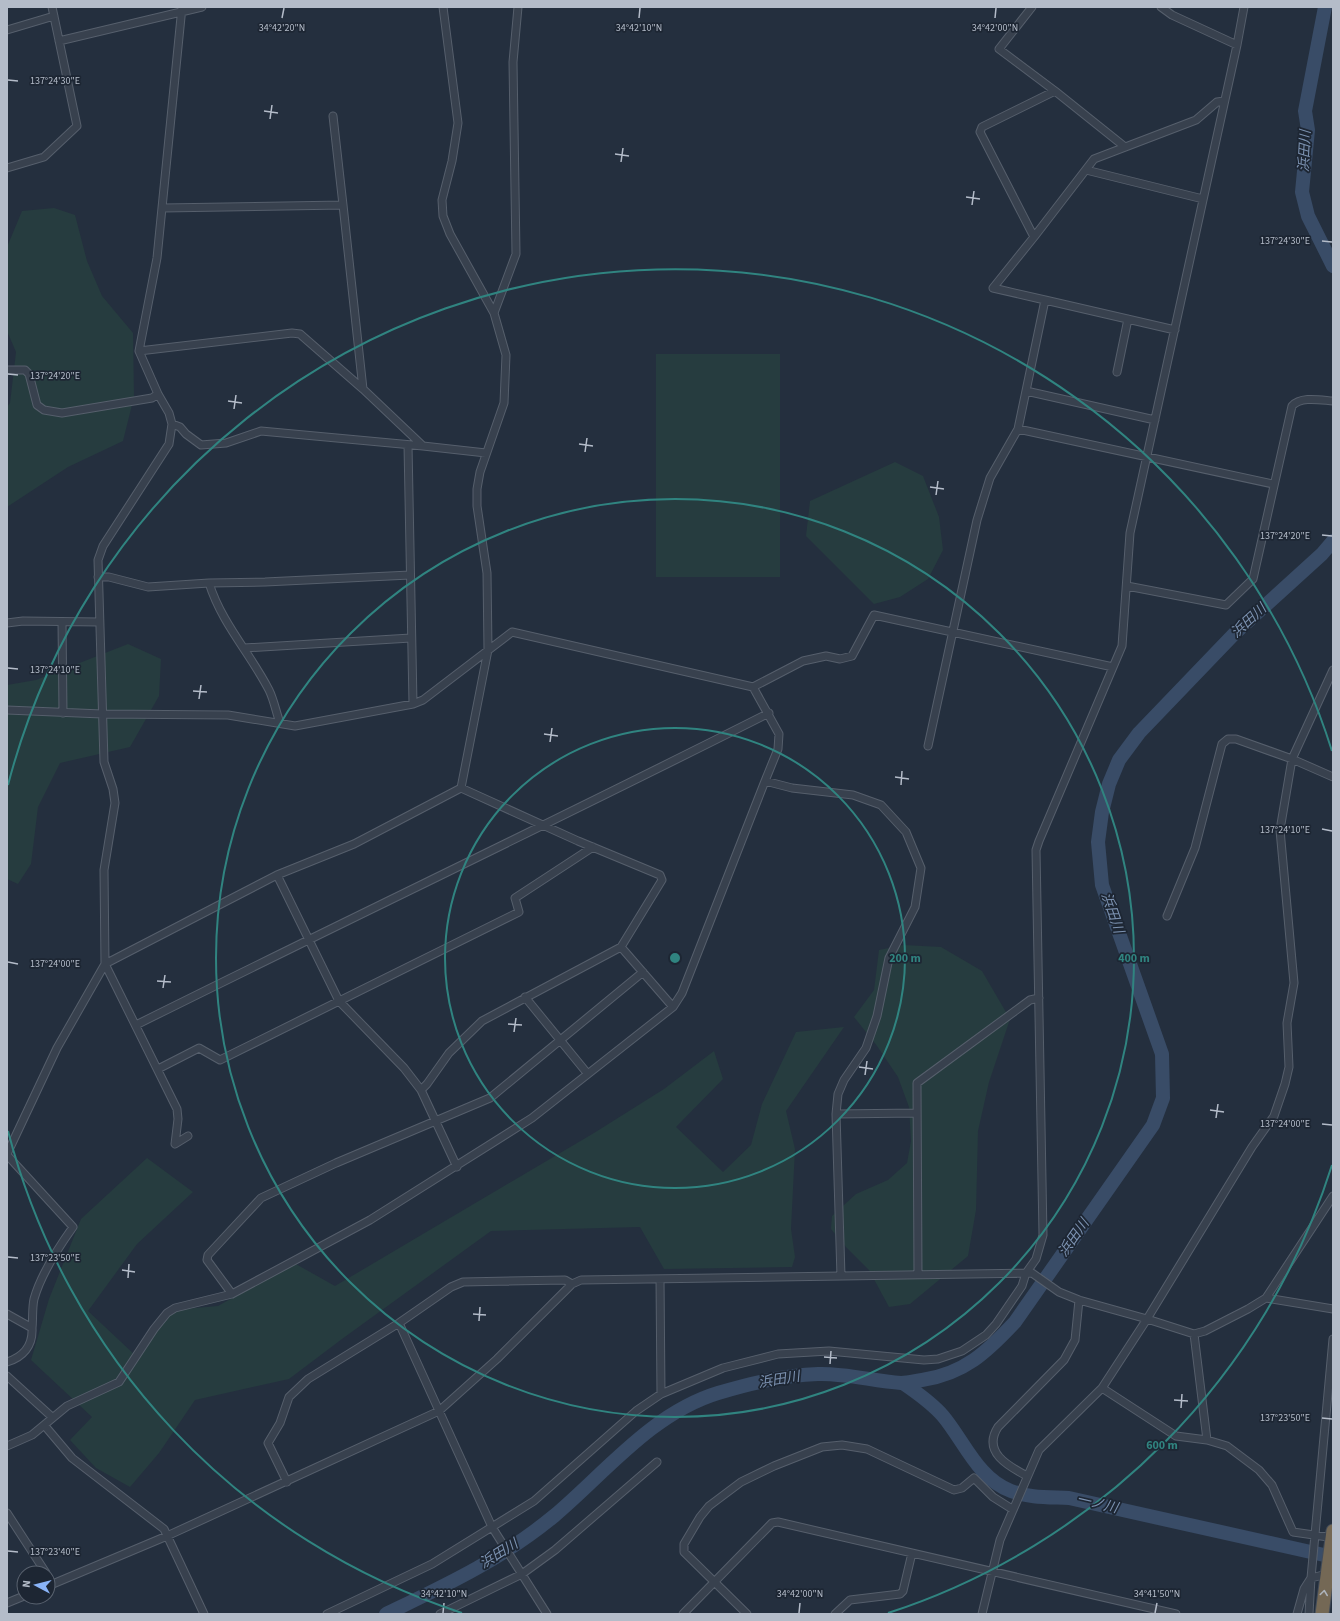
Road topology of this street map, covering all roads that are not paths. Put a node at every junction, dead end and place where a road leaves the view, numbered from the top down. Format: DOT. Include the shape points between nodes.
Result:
graph roads {
  1 [pos="52,7"];
  2 [pos="202,7"];
  3 [pos="443,7"];
  4 [pos="518,7"];
  5 [pos="1032,7"];
  6 [pos="1161,7"];
  7 [pos="1244,7"];
  8 [pos="182,9"];
  9 [pos="54,16"];
  10 [pos="7,30"];
  11 [pos="59,41"];
  12 [pos="1237,45"];
  13 [pos="1055,91"];
  14 [pos="1224,101"];
  15 [pos="333,116"];
  16 [pos="1126,147"];
  17 [pos="7,168"];
  18 [pos="1086,170"];
  19 [pos="1203,199"];
  20 [pos="343,205"];
  21 [pos="163,208"];
  22 [pos="1034,236"];
  23 [pos="1045,300"];
  24 [pos="494,313"];
  25 [pos="1128,319"];
  26 [pos="1175,330"];
  27 [pos="140,351"];
  28 [pos="7,370"];
  29 [pos="1117,372"];
  30 [pos="363,389"];
  31 [pos="1026,391"];
  32 [pos="158,394"];
  33 [pos="1333,401"];
  34 [pos="1155,420"];
  35 [pos="172,424"];
  36 [pos="1018,429"];
  37 [pos="408,445"];
  38 [pos="423,446"];
  39 [pos="486,453"];
  40 [pos="1147,456"];
  41 [pos="1274,484"];
  42 [pos="410,575"];
  43 [pos="98,577"];
  44 [pos="209,583"];
  45 [pos="1128,586"];
  46 [pos="62,622"];
  47 [pos="99,622"];
  48 [pos="7,623"];
  49 [pos="954,632"];
  50 [pos="411,638"];
  51 [pos="244,648"];
  52 [pos="488,650"];
  53 [pos="1113,667"];
  54 [pos="1333,670"];
  55 [pos="753,687"];
  56 [pos="413,704"];
  57 [pos="7,710"];
  58 [pos="63,713"];
  59 [pos="769,713"];
  60 [pos="102,714"];
  61 [pos="280,723"];
  62 [pos="928,746"];
  63 [pos="1292,759"];
  64 [pos="1333,777"];
  65 [pos="765,781"];
  66 [pos="461,788"];
  67 [pos="545,826"];
  68 [pos="593,847"];
  69 [pos="277,875"];
  70 [pos="1167,916"];
  71 [pos="308,939"];
  72 [pos="621,947"];
  73 [pos="105,964"];
  74 [pos="643,972"];
  75 [pos="525,997"];
  76 [pos="1039,998"];
  77 [pos="339,1001"];
  78 [pos="673,1007"];
  79 [pos="136,1025"];
  80 [pos="561,1042"];
  81 [pos="158,1069"];
  82 [pos="587,1073"];
  83 [pos="421,1090"];
  84 [pos="916,1113"];
  85 [pos="836,1114"];
  86 [pos="434,1120"];
  87 [pos="188,1136"];
  88 [pos="7,1154"];
  89 [pos="457,1167"];
  90 [pos="1333,1196"];
  91 [pos="1029,1273"];
  92 [pos="918,1274"];
  93 [pos="841,1276"];
  94 [pos="660,1279"];
  95 [pos="572,1284"];
  96 [pos="232,1294"];
  97 [pos="1266,1298"];
  98 [pos="1079,1300"];
  99 [pos="1333,1309"];
  100 [pos="7,1314"];
  101 [pos="1147,1320"];
  102 [pos="399,1323"];
  103 [pos="32,1328"];
  104 [pos="1194,1334"];
  105 [pos="1333,1338"];
  106 [pos="7,1362"];
  107 [pos="7,1376"];
  108 [pos="1102,1388"];
  109 [pos="661,1394"];
  110 [pos="440,1411"];
  111 [pos="52,1417"];
  112 [pos="45,1426"];
  113 [pos="1207,1440"];
  114 [pos="7,1446"];
  115 [pos="656,1462"];
  116 [pos="1026,1478"];
  117 [pos="287,1482"];
  118 [pos="1012,1508"];
  119 [pos="7,1513"];
  120 [pos="493,1529"];
  121 [pos="167,1536"];
  122 [pos="1331,1537"];
  123 [pos="1315,1538"];
  124 [pos="912,1553"];
  125 [pos="41,1565"];
  126 [pos="991,1571"];
  127 [pos="521,1572"];
  128 [pos="1325,1574"];
  129 [pos="1311,1578"];
  130 [pos="56,1582"];
  131 [pos="714,1582"];
  132 [pos="204,1614"];
  133 [pos="327,1614"];
  134 [pos="440,1614"];
  135 [pos="547,1614"];
  136 [pos="683,1614"];
  137 [pos="747,1614"];
  138 [pos="835,1614"];
  139 [pos="982,1614"];
  140 [pos="1176,1614"];
  141 [pos="1297,1614"];
  142 [pos="1309,1614"];
  143 [pos="1322,1614"];
  1 -- 9 [label="street"];
  2 -- 8 [label="street"];
  3 -- 24 [label="street" via="458,123 442,200 443,216 450,234"];
  4 -- 24 [label="street" via="513,62 516,254"];
  5 -- 13 [label="street" via="999,49"];
  6 -- 12 [label="street" via="1172,15"];
  7 -- 12 [label="street"];
  8 -- 11 [label="street"];
  8 -- 21 [label="street"];
  9 -- 10 [label="street"];
  9 -- 11 [label="street"];
  11 -- 17 [label="street" via="76,126 44,157"];
  12 -- 14 [label="street"];
  13 -- 16 [label="street"];
  13 -- 22 [label="street" via="982,127 980,132"];
  14 -- 16 [label="street" via="1217,102 1196,120"];
  14 -- 19 [label="street"];
  15 -- 20 [label="street"];
  16 -- 18 [label="street" via="1094,159"];
  18 -- 19 [label="street"];
  18 -- 22 [label="street"];
  19 -- 26 [label="street"];
  20 -- 21 [label="street"];
  20 -- 30 [label="street"];
  21 -- 27 [label="street" via="157,258"];
  22 -- 23 [label="street" via="993,288"];
  23 -- 25 [label="street"];
  23 -- 31 [label="street"];
  24 -- 39 [label="street" via="506,355 504,403"];
  25 -- 26 [label="street"];
  25 -- 29 [label="street"];
  26 -- 34 [label="street"];
  27 -- 30 [label="street" via="300,334"];
  27 -- 32 [label="street"];
  28 -- 32 [label="street" via="25,370 29,374 37,405 44,410 62,413 152,398"];
  30 -- 38 [label="street"];
  31 -- 34 [label="street"];
  31 -- 36 [label="street"];
  32 -- 35 [label="street"];
  33 -- 41 [label="street" via="1302,400 1296,401 1292,406"];
  34 -- 40 [label="street"];
  35 -- 37 [label="street" via="180,427 201,445 226,443 261,431"];
  35 -- 43 [label="street" via="169,444 103,546 98,560"];
  36 -- 40 [label="street"];
  36 -- 49 [label="street" via="990,478 977,520"];
  37 -- 38 [label="street"];
  37 -- 42 [label="street"];
  38 -- 39 [label="street"];
  39 -- 52 [label="street" via="478,483 477,500 487,574"];
  40 -- 41 [label="street"];
  40 -- 45 [label="street" via="1130,533"];
  41 -- 45 [label="street" via="1253,579 1226,605"];
  42 -- 44 [label="street"];
  42 -- 50 [label="street"];
  43 -- 44 [label="street" via="148,587"];
  43 -- 47 [label="street"];
  44 -- 51 [label="street" via="214,600"];
  45 -- 53 [label="street" via="1122,646"];
  46 -- 47 [label="street"];
  46 -- 48 [label="street"];
  46 -- 58 [label="street"];
  47 -- 60 [label="street"];
  49 -- 53 [label="street"];
  49 -- 55 [label="street" via="874,615 852,656 840,659 826,656 803,661"];
  49 -- 62 [label="street"];
  50 -- 51 [label="street"];
  50 -- 56 [label="street"];
  51 -- 61 [label="street" via="270,692"];
  52 -- 55 [label="street" via="512,632"];
  52 -- 56 [label="street" via="423,700"];
  52 -- 66 [label="street"];
  53 -- 76 [label="street" via="1036,850"];
  54 -- 63 [label="street"];
  55 -- 59 [label="street"];
  56 -- 61 [label="street" via="295,726"];
  57 -- 58 [label="street"];
  58 -- 60 [label="street"];
  59 -- 65 [label="street" via="779,734 778,749"];
  59 -- 67 [label="street"];
  60 -- 61 [label="street" via="228,715"];
  60 -- 73 [label="street" via="104,762 115,803 104,870"];
  63 -- 64 [label="street"];
  63 -- 70 [label="street" via="1236,739 1228,739 1222,744 1195,848"];
  63 -- 101 [label="street" via="1280,830 1294,983 1288,1023 1289,1067 1285,1084 1274,1116 1252,1147"];
  65 -- 78 [label="street" via="682,993"];
  65 -- 85 [label="street" via="792,788 853,795 881,805 906,832 921,868 915,908 889,958 877,1016 866,1048 844,1080 838,1094"];
  66 -- 67 [label="street"];
  66 -- 69 [label="street" via="354,844"];
  67 -- 68 [label="street"];
  67 -- 71 [label="street"];
  68 -- 72 [label="street" via="660,875 662,880"];
  68 -- 77 [label="street" via="515,898 519,912"];
  69 -- 71 [label="street"];
  69 -- 73 [label="street"];
  71 -- 77 [label="street"];
  71 -- 79 [label="street"];
  72 -- 74 [label="street"];
  72 -- 75 [label="street"];
  73 -- 79 [label="street"];
  73 -- 88 [label="street" via="56,1048"];
  74 -- 78 [label="street"];
  74 -- 80 [label="street"];
  75 -- 80 [label="street"];
  75 -- 83 [label="street" via="482,1021 449,1052"];
  76 -- 84 [label="street" via="1030,1000 917,1083"];
  76 -- 91 [label="street" via="1042,1235 1036,1259"];
  77 -- 81 [label="street" via="220,1060 199,1048"];
  77 -- 83 [label="street" via="404,1068"];
  78 -- 82 [label="street"];
  79 -- 81 [label="street"];
  80 -- 82 [label="street"];
  80 -- 86 [label="street" via="490,1098"];
  81 -- 87 [label="street" via="177,1109 175,1144"];
  82 -- 89 [label="street" via="532,1118"];
  83 -- 86 [label="street"];
  84 -- 85 [label="street"];
  84 -- 92 [label="street"];
  85 -- 93 [label="street"];
  86 -- 89 [label="street"];
  86 -- 96 [label="street" via="262,1198 206,1260"];
  88 -- 103 [label="street" via="73,1227 40,1284 34,1300"];
  89 -- 96 [label="street" via="370,1220"];
  90 -- 97 [label="street"];
  91 -- 92 [label="street"];
  91 -- 98 [label="street" via="1059,1292"];
  91 -- 109 [label="street" via="986,1335 962,1350 944,1357 924,1360 829,1351 778,1354 723,1368"];
  92 -- 93 [label="street"];
  93 -- 94 [label="street"];
  94 -- 95 [label="street" via="581,1280"];
  94 -- 109 [label="street"];
  95 -- 102 [label="street" via="565,1280 463,1282 451,1287"];
  95 -- 110 [label="street" via="497,1359"];
  96 -- 111 [label="street" via="175,1308 167,1313 118,1382 67,1406"];
  97 -- 99 [label="street"];
  97 -- 104 [label="street" via="1217,1325"];
  98 -- 101 [label="street"];
  98 -- 116 [label="street" via="1075,1340 1064,1360 993,1435 997,1455"];
  100 -- 103 [label="street"];
  101 -- 104 [label="street"];
  101 -- 108 [label="street"];
  102 -- 110 [label="street"];
  102 -- 117 [label="street" via="308,1379 288,1397 280,1423 268,1443"];
  103 -- 106 [label="street" via="25,1353"];
  104 -- 113 [label="street"];
  105 -- 123 [label="street"];
  107 -- 111 [label="street"];
  108 -- 113 [label="street" via="1176,1436"];
  108 -- 116 [label="street" via="1039,1450"];
  109 -- 120 [label="street" via="636,1411 534,1501"];
  110 -- 117 [label="street"];
  110 -- 120 [label="street"];
  111 -- 112 [label="street"];
  112 -- 114 [label="street"];
  112 -- 121 [label="street" via="72,1458 164,1529"];
  113 -- 123 [label="street" via="1227,1446 1259,1470 1272,1485 1293,1532"];
  115 -- 127 [label="street" via="555,1550"];
  116 -- 118 [label="street"];
  117 -- 121 [label="street"];
  118 -- 126 [label="street"];
  118 -- 131 [label="street" via="994,1497 974,1478 962,1488 954,1490 867,1449 842,1445 822,1446 741,1482 700,1516 684,1544 684,1552"];
  119 -- 125 [label="street"];
  120 -- 127 [label="street"];
  120 -- 133 [label="street" via="432,1564"];
  121 -- 130 [label="street"];
  121 -- 132 [label="street"];
  122 -- 123 [label="street"];
  122 -- 128 [label="highway"];
  123 -- 129 [label="street"];
  124 -- 126 [label="street"];
  124 -- 131 [label="street" via="778,1522 772,1523"];
  124 -- 138 [label="street" via="903,1591 900,1594 850,1600"];
  126 -- 139 [label="street"];
  126 -- 140 [label="street"];
  127 -- 134 [label="street"];
  127 -- 135 [label="street"];
  128 -- 129 [label="street"];
  143 -- 128 [label="highway, one-way"];
  129 -- 141 [label="street" via="1304,1589"];
  129 -- 142 [label="street"];
  131 -- 136 [label="street"];
  131 -- 137 [label="street"];
}
